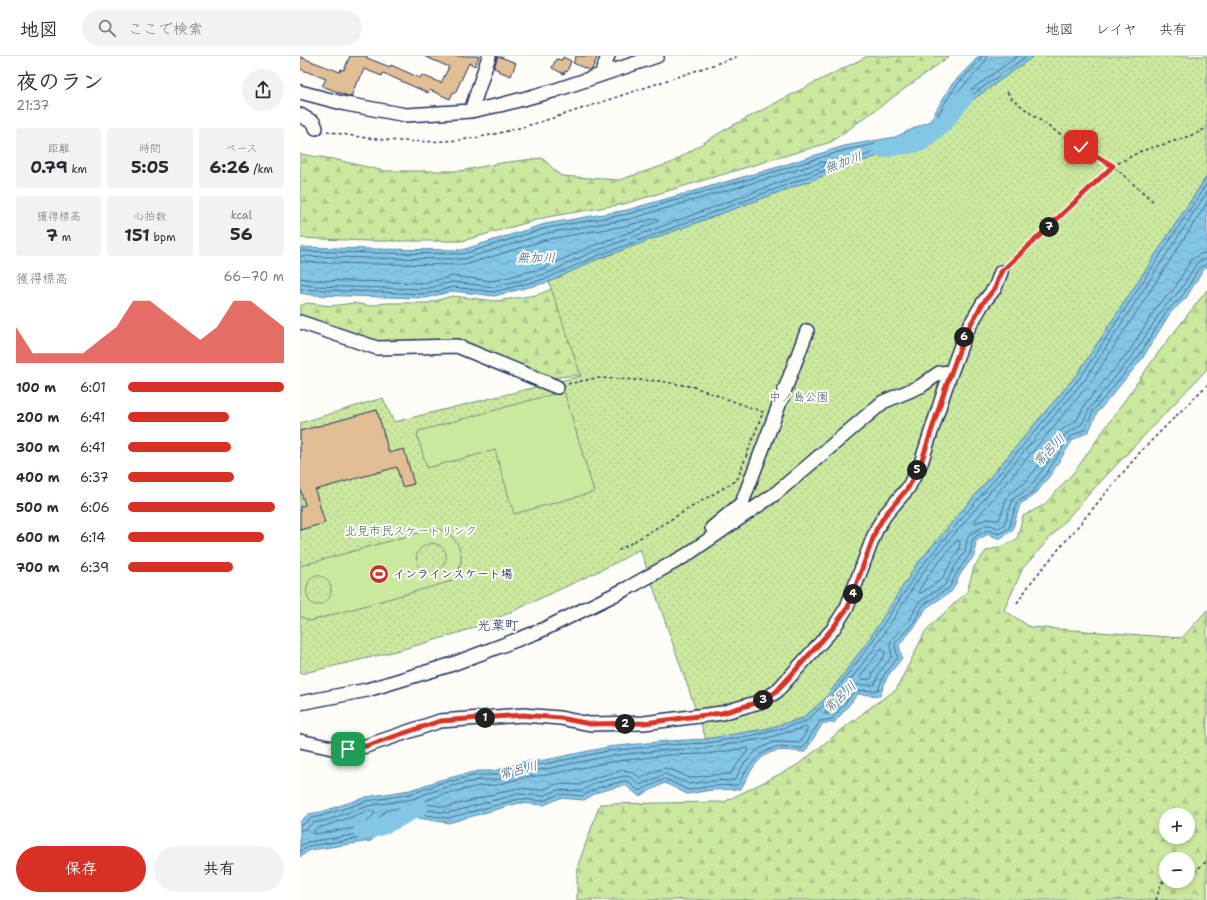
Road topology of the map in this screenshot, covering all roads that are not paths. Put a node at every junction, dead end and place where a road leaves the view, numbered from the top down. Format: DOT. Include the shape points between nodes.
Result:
graph roads {
  1 [pos="489,56"];
  2 [pos="608,56"];
  3 [pos="657,56"];
  4 [pos="601,75"];
  5 [pos="300,92"];
  6 [pos="470,111"];
  7 [pos="300,114"];
  8 [pos="316,128"];
  9 [pos="1001,272"];
  10 [pos="300,322"];
  11 [pos="807,331"];
  12 [pos="951,372"];
  13 [pos="562,386"];
  14 [pos="696,548"];
  15 [pos="300,703"];
  16 [pos="300,741"];
  1 -- 6 [label="street"];
  2 -- 4 [label="street"];
  3 -- 4 [label="street"];
  4 -- 6 [label="street" via="553,91"];
  5 -- 6 [label="street" via="346,104 406,114"];
  7 -- 8 [label="street" via="314,123"];
  9 -- 12 [label="street" via="995,288 966,332"];
  10 -- 13 [label="street" via="377,348 457,346"];
  11 -- 14 [label="street" via="742,503 702,537"];
  12 -- 14 [label="street" via="939,373 921,386 883,402 775,494"];
  12 -- 16 [label="street" via="921,463 908,488 876,530 848,607 833,628 776,692 759,702 722,713 644,723 590,724 523,715 440,721 366,746 348,749"];
  14 -- 15 [label="street" via="628,588 540,631 450,665 367,690"];
}
